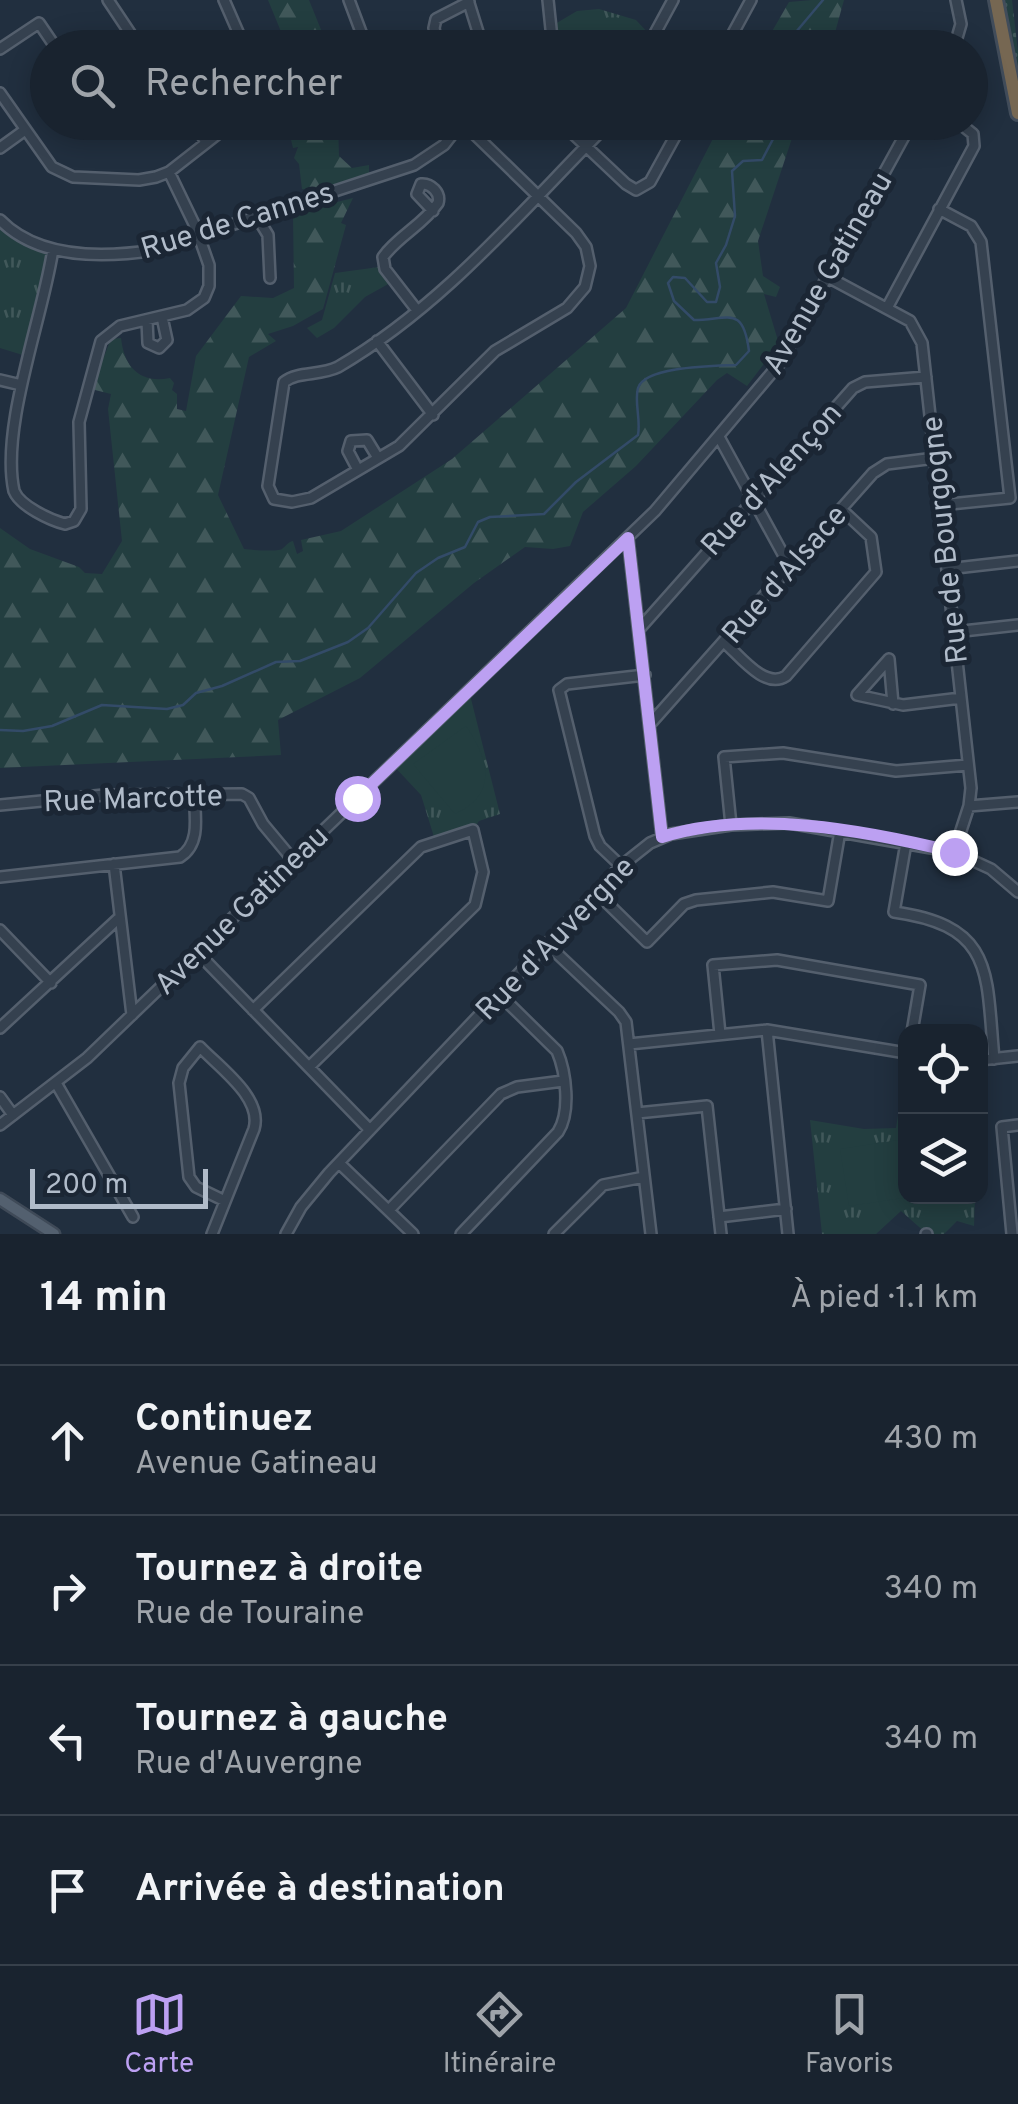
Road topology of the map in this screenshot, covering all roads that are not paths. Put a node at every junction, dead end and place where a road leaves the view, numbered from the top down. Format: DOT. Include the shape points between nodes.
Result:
graph roads {
  1 [pos="108,0"];
  2 [pos="224,0"];
  3 [pos="349,0"];
  4 [pos="548,0"];
  5 [pos="673,0"];
  6 [pos="751,0"];
  7 [pos="956,0"];
  8 [pos="996,0"];
  9 [pos="468,1"];
  10 [pos="44,30"];
  11 [pos="128,30"];
  12 [pos="237,30"];
  13 [pos="360,30"];
  14 [pos="434,30"];
  15 [pos="477,30"];
  16 [pos="551,30"];
  17 [pos="657,30"];
  18 [pos="735,30"];
  19 [pos="959,30"];
  20 [pos="0,50"];
  21 [pos="0,92"];
  22 [pos="1018,113"];
  23 [pos="25,130"];
  24 [pos="30,137"];
  25 [pos="32,140"];
  26 [pos="209,140"];
  27 [pos="448,140"];
  28 [pos="480,140"];
  29 [pos="581,140"];
  30 [pos="591,140"];
  31 [pos="673,140"];
  32 [pos="902,140"];
  33 [pos="973,140"];
  34 [pos="206,142"];
  35 [pos="586,146"];
  36 [pos="0,148"];
  37 [pos="169,172"];
  38 [pos="538,196"];
  39 [pos="939,209"];
  40 [pos="433,211"];
  41 [pos="256,217"];
  42 [pos="0,220"];
  43 [pos="199,236"];
  44 [pos="53,250"];
  45 [pos="828,277"];
  46 [pos="270,278"];
  47 [pos="886,308"];
  48 [pos="416,309"];
  49 [pos="162,317"];
  50 [pos="147,320"];
  51 [pos="377,341"];
  52 [pos="926,376"];
  53 [pos="0,380"];
  54 [pos="17,384"];
  55 [pos="433,415"];
  56 [pos="719,437"];
  57 [pos="3,447"];
  58 [pos="378,458"];
  59 [pos="935,458"];
  60 [pos="358,470"];
  61 [pos="752,500"];
  62 [pos="940,505"];
  63 [pos="841,509"];
  64 [pos="628,538"];
  65 [pos="1018,561"];
  66 [pos="790,567"];
  67 [pos="947,568"];
  68 [pos="1018,625"];
  69 [pos="641,627"];
  70 [pos="954,632"];
  71 [pos="724,642"];
  72 [pos="645,675"];
  73 [pos="961,698"];
  74 [pos="893,704"];
  75 [pos="651,723"];
  76 [pos="968,765"];
  77 [pos="194,794"];
  78 [pos="1018,802"];
  79 [pos="0,805"];
  80 [pos="969,806"];
  81 [pos="730,825"];
  82 [pos="840,831"];
  83 [pos="662,837"];
  84 [pos="906,843"];
  85 [pos="954,852"];
  86 [pos="293,860"];
  87 [pos="114,864"];
  88 [pos="621,866"];
  89 [pos="0,877"];
  90 [pos="1018,891"];
  91 [pos="596,893"];
  92 [pos="120,917"];
  93 [pos="0,930"];
  94 [pos="548,945"];
  95 [pos="198,952"];
  96 [pos="51,983"];
  97 [pos="500,995"];
  98 [pos="253,1010"];
  99 [pos="132,1014"];
  100 [pos="913,1024"];
  101 [pos="0,1028"];
  102 [pos="767,1030"];
  103 [pos="720,1034"];
  104 [pos="629,1044"];
  105 [pos="898,1052"];
  106 [pos="1018,1056"];
  107 [pos="988,1059"];
  108 [pos="994,1059"];
  109 [pos="309,1067"];
  110 [pos="563,1082"];
  111 [pos="56,1084"];
  112 [pos="0,1098"];
  113 [pos="637,1113"];
  114 [pos="13,1115"];
  115 [pos="0,1125"];
  116 [pos="1018,1126"];
  117 [pos="370,1130"];
  118 [pos="339,1163"];
  119 [pos="644,1176"];
  120 [pos="0,1199"];
  121 [pos="225,1201"];
  122 [pos="786,1209"];
  123 [pos="388,1210"];
  124 [pos="133,1217"];
  125 [pos="719,1217"];
  126 [pos="54,1234"];
  127 [pos="212,1234"];
  128 [pos="286,1234"];
  129 [pos="413,1234"];
  130 [pos="460,1234"];
  131 [pos="554,1234"];
  132 [pos="651,1234"];
  133 [pos="721,1234"];
  134 [pos="788,1234"];
  135 [pos="1012,1234"];
  1 -- 11 [label="street"];
  2 -- 12 [label="street"];
  3 -- 13 [label="street"];
  4 -- 16 [label="street"];
  5 -- 17 [label="street"];
  6 -- 18 [label="street"];
  7 -- 19 [label="street"];
  8 -- 22 [label="highway"];
  9 -- 14 [label="street" via="438,16"];
  9 -- 15 [label="street"];
  10 -- 20 [label="street" via="39,23"];
  21 -- 23 [label="street"];
  23 -- 24 [label="street"];
  23 -- 36 [label="street"];
  25 -- 37 [label="street" via="66,176 140,180"];
  26 -- 34 [label="street"];
  27 -- 41 [label="street, Rue de Cannes" via="414,165"];
  28 -- 38 [label="street"];
  29 -- 35 [label="street"];
  30 -- 35 [label="street"];
  31 -- 35 [label="street" via="640,189"];
  32 -- 45 [label="street, Avenue Gatineau"];
  33 -- 39 [label="street"];
  34 -- 37 [label="street"];
  35 -- 38 [label="street"];
  37 -- 43 [label="street"];
  38 -- 48 [label="street" via="457,280"];
  38 -- 55 [label="street" via="586,247 585,287 561,314 495,351"];
  39 -- 47 [label="street"];
  39 -- 62 [label="street" via="971,226 982,242 1010,498"];
  40 -- 48 [label="street" via="383,257"];
  41 -- 43 [label="street, Rue de Cannes"];
  41 -- 46 [label="street" via="268,235"];
  42 -- 44 [label="street, Rue de Cannes"];
  43 -- 44 [label="street, Rue de Cannes" via="141,252"];
  43 -- 49 [label="street" via="210,271 206,292 187,310"];
  44 -- 54 [label="street"];
  45 -- 47 [label="street, Rue de Bourgogne"];
  45 -- 56 [label="street, Avenue Gatineau" via="780,363"];
  47 -- 52 [label="street, Rue de Bourgogne" via="918,330"];
  48 -- 51 [label="street"];
  49 -- 50 [label="street"];
  49 -- 50 [label="street" via="167,340 159,348 148,343"];
  50 -- 57 [label="street" via="115,328 98,346 78,422 81,509 74,521 60,524 18,498"];
  51 -- 55 [label="street"];
  51 -- 60 [label="street" via="331,371 284,382 268,490 277,501 299,502"];
  52 -- 59 [label="street, Rue de Bourgogne"];
  52 -- 61 [label="street, Rue d'Alençon" via="853,388"];
  53 -- 54 [label="street"];
  54 -- 57 [label="street"];
  55 -- 58 [label="street"];
  56 -- 61 [label="street"];
  56 -- 64 [label="street, Avenue Gatineau"];
  58 -- 60 [label="street"];
  58 -- 60 [label="street" via="367,440 351,441 349,455"];
  59 -- 62 [label="street, Rue de Bourgogne"];
  59 -- 63 [label="street, Rue d'Alsace" via="882,466"];
  61 -- 66 [label="street"];
  61 -- 69 [label="street, Rue d'Alençon"];
  62 -- 67 [label="street, Rue de Bourgogne"];
  63 -- 66 [label="street, Rue d'Alsace"];
  63 -- 71 [label="street" via="871,537 876,572 786,676 768,680"];
  64 -- 69 [label="street"];
  64 -- 86 [label="street, Avenue Gatineau"];
  65 -- 67 [label="street"];
  66 -- 71 [label="street, Rue d'Alsace"];
  67 -- 70 [label="street, Rue de Bourgogne"];
  68 -- 70 [label="street"];
  69 -- 72 [label="street"];
  70 -- 73 [label="street, Rue de Bourgogne"];
  71 -- 75 [label="street, Rue d'Alsace"];
  72 -- 75 [label="street"];
  72 -- 88 [label="street" via="567,684 558,694 595,836"];
  73 -- 74 [label="street"];
  73 -- 76 [label="street, Rue de Bourgogne"];
  74 -- 74 [label="street" via="857,696 889,659 890,674"];
  75 -- 83 [label="street"];
  76 -- 80 [label="street, Rue de Bourgogne"];
  76 -- 81 [label="street" via="902,772 783,752 724,757"];
  77 -- 79 [label="street, Rue Marcotte" via="104,794"];
  77 -- 86 [label="street, Rue Marcotte" via="249,798"];
  77 -- 87 [label="street" via="190,850 180,857"];
  78 -- 80 [label="street"];
  80 -- 85 [label="street, Rue de Bourgogne"];
  81 -- 82 [label="street, Rue d'Auvergne" via="788,823"];
  81 -- 83 [label="street, Rue d'Auvergne"];
  82 -- 84 [label="street, Rue d'Auvergne"];
  82 -- 91 [label="street" via="828,901 773,892 696,900 647,942"];
  83 -- 88 [label="street, Rue d'Auvergne"];
  84 -- 85 [label="street, Rue d'Auvergne"];
  84 -- 108 [label="street" via="894,912 944,923 974,948 986,981"];
  85 -- 90 [label="street, Rue d'Auvergne" via="992,869"];
  86 -- 95 [label="street, Avenue Gatineau"];
  87 -- 89 [label="street"];
  87 -- 92 [label="street"];
  88 -- 91 [label="street, Rue d'Auvergne"];
  91 -- 94 [label="street, Rue d'Auvergne"];
  92 -- 96 [label="street"];
  92 -- 99 [label="street"];
  93 -- 96 [label="street"];
  94 -- 97 [label="street, Rue d'Auvergne"];
  94 -- 104 [label="street" via="623,1017"];
  95 -- 98 [label="street"];
  95 -- 99 [label="street, Avenue Gatineau"];
  96 -- 101 [label="street"];
  97 -- 110 [label="street" via="556,1051"];
  97 -- 117 [label="street, Rue d'Auvergne"];
  98 -- 109 [label="street"];
  98 -- 109 [label="street" via="421,846 473,830 483,872 475,905"];
  99 -- 111 [label="street, Avenue Gatineau"];
  100 -- 103 [label="street" via="920,985 770,960 713,965"];
  102 -- 103 [label="street"];
  102 -- 105 [label="street"];
  102 -- 122 [label="street"];
  103 -- 104 [label="street"];
  104 -- 113 [label="street"];
  106 -- 108 [label="street"];
  107 -- 108 [label="street"];
  109 -- 117 [label="street"];
  110 -- 123 [label="street" via="501,1094"];
  110 -- 130 [label="street" via="562,1127"];
  111 -- 114 [label="street, Avenue Gatineau"];
  111 -- 124 [label="street"];
  112 -- 114 [label="street"];
  113 -- 119 [label="street"];
  113 -- 125 [label="street" via="707,1106"];
  114 -- 115 [label="street, Avenue Gatineau"];
  116 -- 135 [label="street" via="1002,1127"];
  117 -- 118 [label="street, Rue d'Auvergne"];
  118 -- 123 [label="street"];
  118 -- 128 [label="street, Rue d'Auvergne"];
  119 -- 131 [label="street" via="603,1185"];
  119 -- 132 [label="street"];
  120 -- 126 [label="main road"];
  121 -- 121 [label="street" via="257,1114 200,1048 179,1083 189,1177 196,1188"];
  121 -- 127 [label="street"];
  122 -- 125 [label="street"];
  122 -- 134 [label="street"];
  123 -- 129 [label="street"];
  125 -- 133 [label="street"];
}
